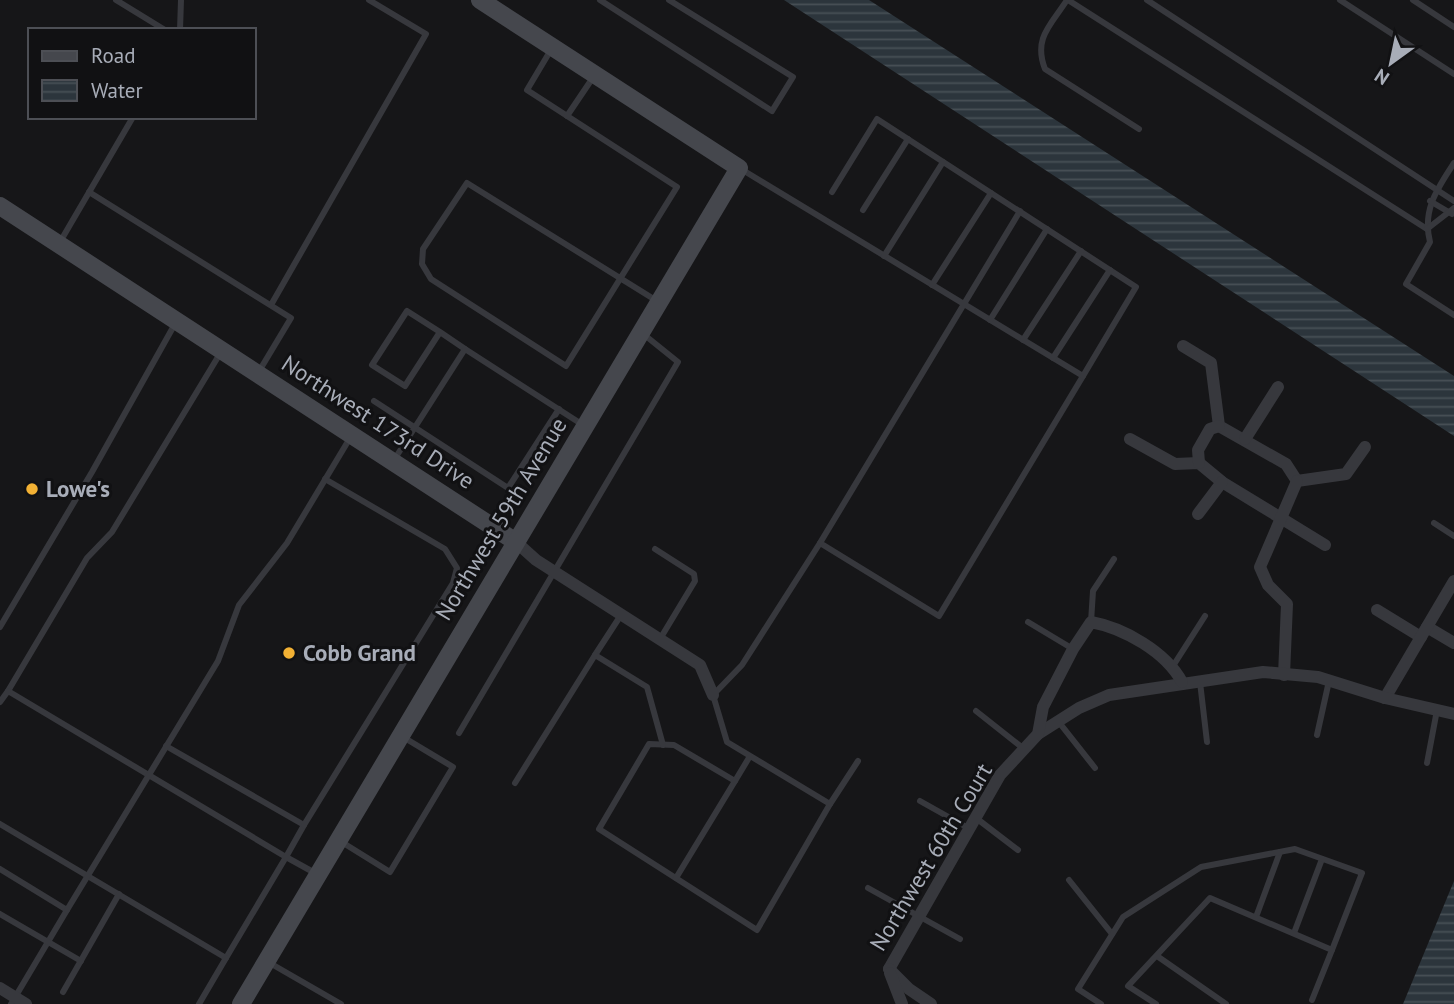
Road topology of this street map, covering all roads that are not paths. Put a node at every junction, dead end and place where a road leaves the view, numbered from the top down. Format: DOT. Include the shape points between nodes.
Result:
graph roads {
  1 [pos="116,0"];
  2 [pos="181,0"];
  3 [pos="369,0"];
  4 [pos="600,0"];
  5 [pos="669,0"];
  6 [pos="1068,0"];
  7 [pos="1147,0"];
  8 [pos="1340,0"];
  9 [pos="1413,0"];
  10 [pos="488,2"];
  11 [pos="1454,27"];
  12 [pos="162,28"];
  13 [pos="180,28"];
  14 [pos="553,47"];
  15 [pos="595,74"];
  16 [pos="1454,74"];
  17 [pos="567,116"];
  18 [pos="132,119"];
  19 [pos="1139,129"];
  20 [pos="908,139"];
  21 [pos="943,162"];
  22 [pos="1454,163"];
  23 [pos="738,168"];
  24 [pos="1436,190"];
  25 [pos="89,192"];
  26 [pos="832,192"];
  27 [pos="991,193"];
  28 [pos="1430,201"];
  29 [pos="1454,201"];
  30 [pos="0,206"];
  31 [pos="863,210"];
  32 [pos="1020,211"];
  33 [pos="1453,212"];
  34 [pos="1047,229"];
  35 [pos="1427,229"];
  36 [pos="59,244"];
  37 [pos="1081,251"];
  38 [pos="884,256"];
  39 [pos="1110,270"];
  40 [pos="620,279"];
  41 [pos="932,285"];
  42 [pos="658,302"];
  43 [pos="964,304"];
  44 [pos="271,305"];
  45 [pos="1454,315"];
  46 [pos="990,320"];
  47 [pos="177,321"];
  48 [pos="440,332"];
  49 [pos="641,332"];
  50 [pos="1023,340"];
  51 [pos="1183,346"];
  52 [pos="466,349"];
  53 [pos="222,350"];
  54 [pos="1053,358"];
  55 [pos="258,374"];
  56 [pos="1083,376"];
  57 [pos="1278,387"];
  58 [pos="374,401"];
  59 [pos="559,409"];
  60 [pos="585,426"];
  61 [pos="1219,426"];
  62 [pos="415,427"];
  63 [pos="352,435"];
  64 [pos="1130,439"];
  65 [pos="1245,439"];
  66 [pos="1365,447"];
  67 [pos="393,461"];
  68 [pos="1199,463"];
  69 [pos="325,479"];
  70 [pos="1297,481"];
  71 [pos="1222,482"];
  72 [pos="1198,514"];
  73 [pos="1280,520"];
  74 [pos="1434,523"];
  75 [pos="1454,536"];
  76 [pos="516,542"];
  77 [pos="820,543"];
  78 [pos="1325,545"];
  79 [pos="655,549"];
  80 [pos="1114,559"];
  81 [pos="555,572"];
  82 [pos="1454,581"];
  83 [pos="1377,610"];
  84 [pos="621,615"];
  85 [pos="1205,616"];
  86 [pos="1028,622"];
  87 [pos="1091,622"];
  88 [pos="0,626"];
  89 [pos="1424,632"];
  90 [pos="660,639"];
  91 [pos="1454,643"];
  92 [pos="1073,649"];
  93 [pos="595,656"];
  94 [pos="1173,666"];
  95 [pos="1284,675"];
  96 [pos="1199,680"];
  97 [pos="1329,681"];
  98 [pos="1182,682"];
  99 [pos="8,691"];
  100 [pos="713,695"];
  101 [pos="1385,698"];
  102 [pos="0,702"];
  103 [pos="1437,710"];
  104 [pos="976,711"];
  105 [pos="1454,713"];
  106 [pos="1058,721"];
  107 [pos="458,733"];
  108 [pos="1038,734"];
  109 [pos="1317,735"];
  110 [pos="401,736"];
  111 [pos="1207,742"];
  112 [pos="663,745"];
  113 [pos="166,746"];
  114 [pos="1024,749"];
  115 [pos="750,756"];
  116 [pos="858,761"];
  117 [pos="1427,763"];
  118 [pos="1095,768"];
  119 [pos="149,775"];
  120 [pos="735,782"];
  121 [pos="515,783"];
  122 [pos="920,801"];
  123 [pos="830,804"];
  124 [pos="973,823"];
  125 [pos="0,824"];
  126 [pos="304,825"];
  127 [pos="338,840"];
  128 [pos="1018,850"];
  129 [pos="1280,852"];
  130 [pos="286,857"];
  131 [pos="1322,859"];
  132 [pos="0,869"];
  133 [pos="318,874"];
  134 [pos="87,875"];
  135 [pos="676,878"];
  136 [pos="1069,880"];
  137 [pos="868,888"];
  138 [pos="119,894"];
  139 [pos="68,910"];
  140 [pos="0,914"];
  141 [pos="919,917"];
  142 [pos="1256,918"];
  143 [pos="1294,933"];
  144 [pos="1112,934"];
  145 [pos="960,939"];
  146 [pos="48,942"];
  147 [pos="1332,950"];
  148 [pos="1157,956"];
  149 [pos="226,958"];
  150 [pos="81,961"];
  151 [pos="266,961"];
  152 [pos="889,969"];
  153 [pos="0,988"];
  154 [pos="63,992"];
  155 [pos="1312,1000"];
  156 [pos="17,1002"];
  157 [pos="244,1003"];
  158 [pos="200,1004"];
  159 [pos="341,1004"];
  160 [pos="902,1004"];
  161 [pos="931,1004"];
  162 [pos="1101,1004"];
  163 [pos="1156,1004"];
  164 [pos="1226,1004"];
  1 -- 12 [label="lane"];
  2 -- 13 [label="lane"];
  3 -- 44 [label="lane" via="426,34"];
  4 -- 5 [label="lane" via="772,111 793,77"];
  6 -- 19 [label="lane" via="1040,41 1045,69"];
  6 -- 35 [label="lane"];
  7 -- 24 [label="lane"];
  8 -- 16 [label="lane"];
  9 -- 11 [label="lane"];
  10 -- 14 [label="street"];
  14 -- 15 [label="street"];
  14 -- 17 [label="lane" via="527,90"];
  15 -- 17 [label="lane"];
  15 -- 23 [label="street"];
  17 -- 40 [label="lane" via="677,187"];
  18 -- 25 [label="lane"];
  20 -- 21 [label="lane"];
  20 -- 26 [label="lane" via="877,119"];
  20 -- 31 [label="lane"];
  21 -- 27 [label="lane"];
  21 -- 38 [label="lane"];
  22 -- 24 [label="lane"];
  23 -- 38 [label="lane"];
  23 -- 42 [label="street, Northwest 59th Avenue"];
  24 -- 28 [label="lane"];
  24 -- 29 [label="lane"];
  25 -- 36 [label="lane"];
  25 -- 44 [label="lane"];
  27 -- 32 [label="lane"];
  27 -- 41 [label="lane"];
  28 -- 33 [label="lane"];
  28 -- 35 [label="lane"];
  30 -- 36 [label="street, Northwest 173rd Drive"];
  32 -- 34 [label="lane"];
  32 -- 43 [label="lane"];
  33 -- 35 [label="lane"];
  34 -- 37 [label="lane"];
  34 -- 46 [label="lane"];
  35 -- 45 [label="lane" via="1430,243 1406,284"];
  36 -- 47 [label="street, Northwest 173rd Drive"];
  37 -- 39 [label="lane"];
  37 -- 50 [label="lane"];
  38 -- 41 [label="lane"];
  39 -- 54 [label="lane"];
  39 -- 56 [label="lane" via="1136,287"];
  40 -- 40 [label="lane" via="566,366 431,279 422,264 423,249 467,183"];
  40 -- 42 [label="lane"];
  41 -- 43 [label="lane"];
  42 -- 49 [label="street, Northwest 59th Avenue"];
  43 -- 46 [label="lane"];
  43 -- 77 [label="lane"];
  44 -- 55 [label="lane" via="291,318"];
  46 -- 50 [label="lane"];
  47 -- 53 [label="street, Northwest 173rd Drive"];
  47 -- 88 [label="lane"];
  48 -- 48 [label="lane" via="405,386 372,365 407,311"];
  48 -- 52 [label="lane"];
  49 -- 60 [label="street, Northwest 59th Avenue"];
  49 -- 81 [label="lane" via="678,362"];
  50 -- 54 [label="lane"];
  51 -- 61 [label="street" via="1211,363"];
  52 -- 59 [label="lane"];
  52 -- 62 [label="lane"];
  53 -- 55 [label="street, Northwest 173rd Drive"];
  53 -- 99 [label="lane" via="111,531 87,558"];
  54 -- 56 [label="lane"];
  55 -- 63 [label="street, Northwest 173rd Drive"];
  56 -- 77 [label="lane" via="939,615"];
  57 -- 65 [label="street"];
  58 -- 62 [label="lane"];
  59 -- 60 [label="lane"];
  59 -- 62 [label="lane" via="508,488"];
  60 -- 76 [label="street, Northwest 59th Avenue"];
  61 -- 65 [label="street"];
  61 -- 68 [label="street" via="1210,429 1198,450"];
  62 -- 67 [label="lane"];
  63 -- 67 [label="street, Northwest 173rd Drive"];
  63 -- 69 [label="lane"];
  64 -- 68 [label="street" via="1175,464"];
  65 -- 70 [label="street" via="1286,464"];
  66 -- 70 [label="street" via="1346,474"];
  67 -- 76 [label="street, Northwest 173rd Drive"];
  68 -- 71 [label="street"];
  69 -- 113 [label="lane" via="287,543 239,606 218,660"];
  69 -- 126 [label="lane" via="445,549 457,568 453,583"];
  70 -- 73 [label="street"];
  71 -- 72 [label="street"];
  71 -- 73 [label="street"];
  73 -- 78 [label="street"];
  73 -- 95 [label="street" via="1260,567 1268,585 1286,604"];
  74 -- 75 [label="lane"];
  76 -- 81 [label="street, Northwest 173rd Drive"];
  76 -- 110 [label="street, Northwest 59th Avenue"];
  77 -- 100 [label="lane" via="742,665"];
  79 -- 90 [label="lane" via="694,574 695,581"];
  80 -- 87 [label="lane" via="1093,591"];
  81 -- 84 [label="street, Northwest 173rd Drive"];
  81 -- 107 [label="lane"];
  82 -- 89 [label="street"];
  83 -- 89 [label="street"];
  84 -- 90 [label="street, Northwest 173rd Drive"];
  84 -- 93 [label="lane"];
  85 -- 94 [label="lane"];
  86 -- 92 [label="lane"];
  87 -- 92 [label="street, Northwest 60th Court"];
  87 -- 94 [label="street" via="1113,626"];
  89 -- 91 [label="street"];
  89 -- 101 [label="street"];
  90 -- 100 [label="street, Northwest 173rd Drive" via="699,665"];
  92 -- 108 [label="street, Northwest 60th Court" via="1043,707"];
  93 -- 112 [label="lane" via="647,687"];
  93 -- 121 [label="lane"];
  94 -- 98 [label="street"];
  95 -- 96 [label="street" via="1263,672"];
  95 -- 97 [label="street"];
  96 -- 98 [label="street"];
  96 -- 111 [label="lane"];
  97 -- 101 [label="street"];
  97 -- 109 [label="lane"];
  98 -- 106 [label="street" via="1109,695"];
  99 -- 102 [label="lane"];
  99 -- 119 [label="lane"];
  100 -- 115 [label="lane" via="727,741"];
  101 -- 103 [label="street"];
  103 -- 105 [label="street"];
  103 -- 117 [label="lane"];
  104 -- 114 [label="lane"];
  106 -- 108 [label="street"];
  106 -- 118 [label="lane"];
  108 -- 114 [label="street, Northwest 60th Court"];
  110 -- 127 [label="street, Northwest 59th Avenue"];
  110 -- 127 [label="lane" via="453,767 390,872"];
  112 -- 120 [label="lane" via="674,745"];
  112 -- 135 [label="lane" via="649,744 599,829"];
  113 -- 119 [label="lane"];
  113 -- 126 [label="lane"];
  114 -- 124 [label="street, Northwest 60th Court" via="1000,775"];
  115 -- 120 [label="lane"];
  115 -- 123 [label="lane"];
  116 -- 123 [label="lane"];
  119 -- 130 [label="lane"];
  119 -- 134 [label="lane"];
  120 -- 135 [label="lane"];
  122 -- 124 [label="lane"];
  123 -- 135 [label="lane" via="757,930"];
  124 -- 128 [label="lane"];
  124 -- 141 [label="street, Northwest 60th Court"];
  125 -- 134 [label="lane"];
  126 -- 130 [label="lane"];
  127 -- 133 [label="street, Northwest 59th Avenue"];
  129 -- 131 [label="lane" via="1294,849"];
  129 -- 142 [label="lane"];
  129 -- 144 [label="lane" via="1201,867 1123,917"];
  130 -- 133 [label="lane"];
  130 -- 149 [label="lane"];
  131 -- 143 [label="lane"];
  131 -- 147 [label="lane" via="1362,873"];
  132 -- 139 [label="lane"];
  133 -- 151 [label="street, Northwest 59th Avenue"];
  134 -- 138 [label="lane"];
  134 -- 139 [label="lane"];
  136 -- 144 [label="lane"];
  137 -- 141 [label="lane"];
  138 -- 149 [label="lane"];
  138 -- 150 [label="lane"];
  139 -- 146 [label="lane"];
  140 -- 146 [label="lane"];
  141 -- 145 [label="lane"];
  141 -- 152 [label="street, Northwest 60th Court"];
  142 -- 143 [label="lane"];
  142 -- 148 [label="lane" via="1210,898"];
  143 -- 147 [label="lane"];
  144 -- 162 [label="lane" via="1078,989"];
  146 -- 150 [label="lane"];
  146 -- 156 [label="lane"];
  147 -- 155 [label="lane"];
  148 -- 163 [label="lane" via="1128,986"];
  148 -- 164 [label="lane"];
  149 -- 158 [label="lane"];
  150 -- 154 [label="lane"];
  151 -- 157 [label="street, Northwest 59th Avenue"];
  151 -- 159 [label="lane"];
  152 -- 160 [label="street"];
  152 -- 161 [label="street"];
  153 -- 156 [label="street"];
}
